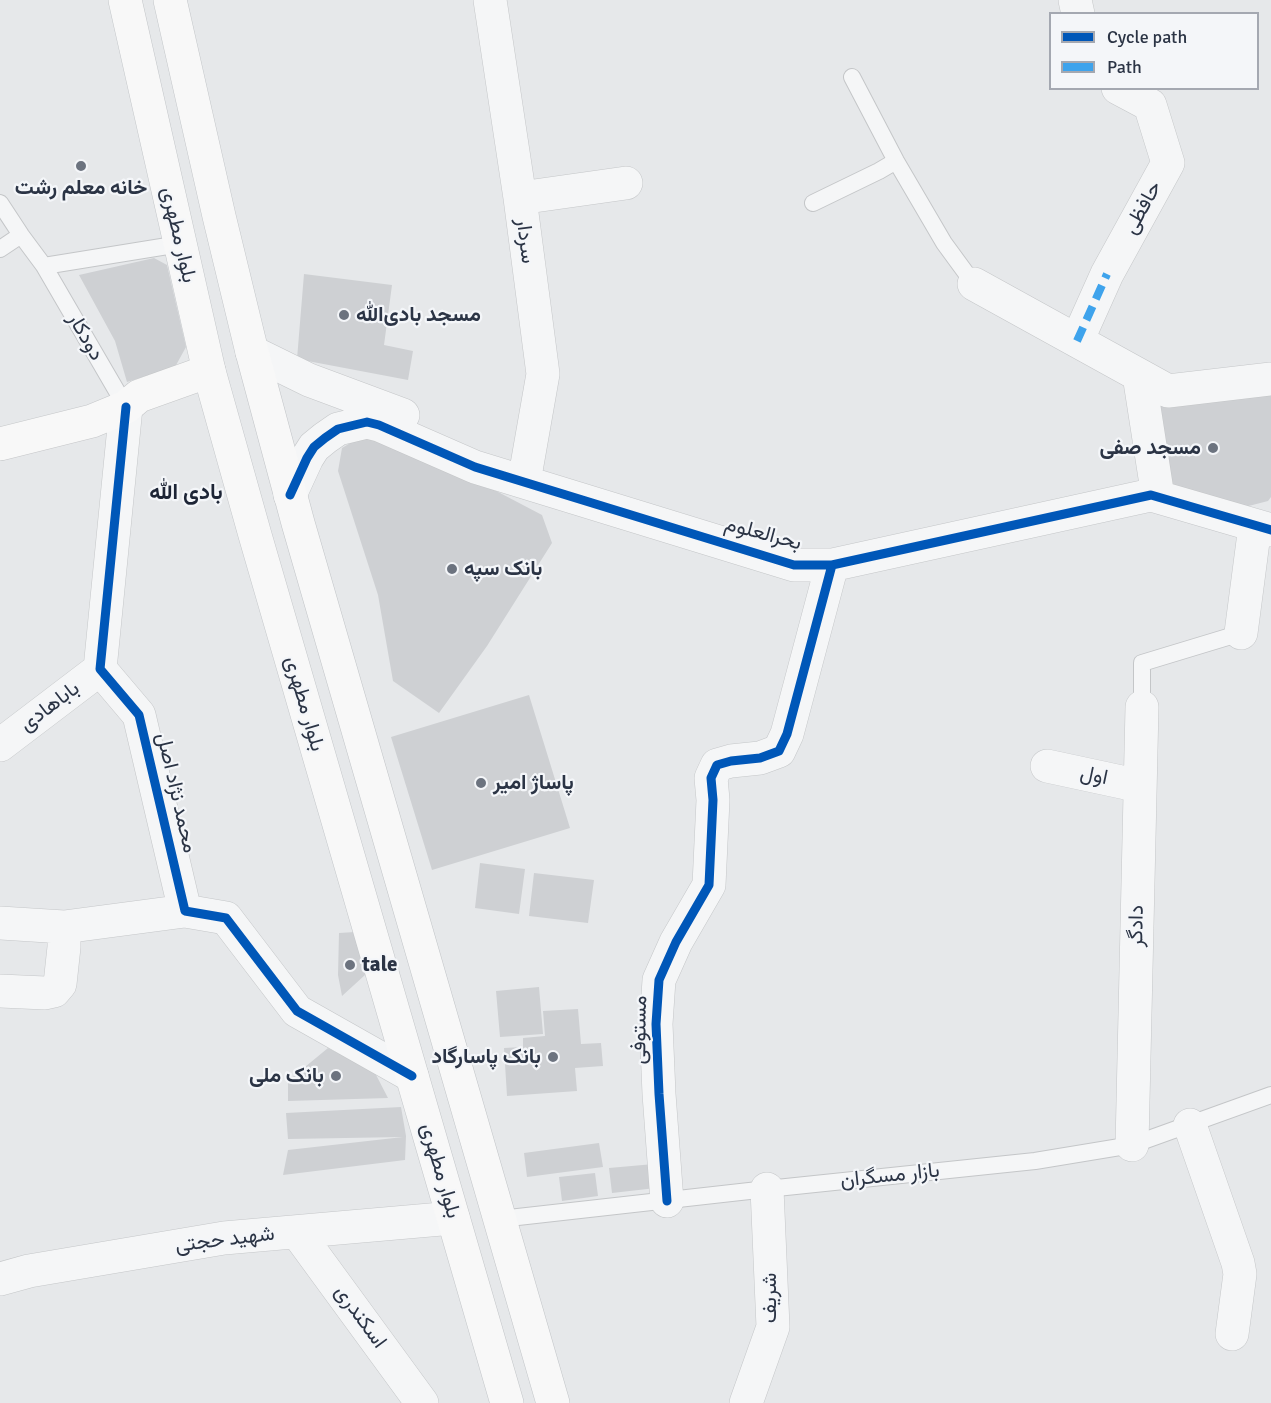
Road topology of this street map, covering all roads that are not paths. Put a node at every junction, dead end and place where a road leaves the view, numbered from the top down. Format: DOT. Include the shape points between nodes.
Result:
graph roads {
  1 [pos="125,0"];
  2 [pos="170,0"];
  3 [pos="494,1"];
  4 [pos="852,77"];
  5 [pos="1122,90"];
  6 [pos="896,161"];
  7 [pos="626,183"];
  8 [pos="520,198"];
  9 [pos="0,202"];
  10 [pos="813,203"];
  11 [pos="21,235"];
  12 [pos="180,244"];
  13 [pos="0,249"];
  14 [pos="44,266"];
  15 [pos="974,284"];
  16 [pos="1077,341"];
  17 [pos="252,352"];
  18 [pos="1139,375"];
  19 [pos="1271,379"];
  20 [pos="213,385"];
  21 [pos="261,386"];
  22 [pos="126,407"];
  23 [pos="0,444"];
  24 [pos="524,482"];
  25 [pos="290,495"];
  26 [pos="1158,497"];
  27 [pos="1263,528"];
  28 [pos="832,565"];
  29 [pos="1241,633"];
  30 [pos="100,669"];
  31 [pos="1142,707"];
  32 [pos="0,745"];
  33 [pos="1047,766"];
  34 [pos="1140,786"];
  35 [pos="185,910"];
  36 [pos="0,923"];
  37 [pos="64,927"];
  38 [pos="0,991"];
  39 [pos="412,1076"];
  40 [pos="1271,1095"];
  41 [pos="1190,1125"];
  42 [pos="1132,1145"];
  43 [pos="767,1189"];
  44 [pos="667,1201"];
  45 [pos="453,1218"];
  46 [pos="500,1219"];
  47 [pos="297,1232"];
  48 [pos="0,1279"];
  49 [pos="1232,1334"];
  50 [pos="422,1403"];
  51 [pos="507,1403"];
  52 [pos="553,1403"];
  53 [pos="746,1403"];
  1 -- 12 [label="main road, بلوار مطهری"];
  2 -- 17 [label="main road, بلوار مطهری"];
  3 -- 8 [label="street, سردار"];
  4 -- 6 [label="lane"];
  5 -- 16 [label="street, حافظی" via="1150,105 1168,163 1107,274"];
  6 -- 10 [label="lane"];
  6 -- 15 [label="lane" via="944,243"];
  7 -- 8 [label="street"];
  8 -- 24 [label="street, سردار" via="543,374"];
  9 -- 11 [label="lane, دودکار"];
  11 -- 13 [label="lane"];
  11 -- 14 [label="lane, دودکار"];
  12 -- 14 [label="lane"];
  12 -- 20 [label="main road, بلوار مطهری"];
  14 -- 22 [label="lane, دودکار"];
  15 -- 16 [label="street"];
  16 -- 18 [label="street"];
  17 -- 21 [label="main road, بلوار مطهری"];
  17 -- 24 [label="street" via="309,380 479,445"];
  18 -- 19 [label="street" via="1168,391"];
  18 -- 26 [label="street"];
  20 -- 21 [label="main road" via="231,365 246,370"];
  20 -- 22 [label="main road" via="139,396"];
  20 -- 39 [label="main road, بلوار مطهری"];
  21 -- 25 [label="main road, بلوار مطهری"];
  22 -- 23 [label="main road" via="92,421"];
  22 -- 30 [label="street"];
  24 -- 25 [label="street, بحرالعلوم" via="475,467 367,422 338,429 314,447"];
  24 -- 28 [label="street, بحرالعلوم" via="794,565"];
  25 -- 46 [label="main road, بلوار مطهری"];
  26 -- 27 [label="street, بحرالعلوم"];
  26 -- 28 [label="street, بحرالعلوم" via="1151,495"];
  27 -- 29 [label="street"];
  28 -- 44 [label="street, مستوفی" via="787,734 779,751 717,765 711,778 709,885 659,980 656,1024"];
  29 -- 31 [label="lane" via="1142,663"];
  30 -- 32 [label="street, باباهادی"];
  30 -- 35 [label="street, محمد نژاد اصل" via="139,715"];
  31 -- 34 [label="street, دادگر"];
  33 -- 34 [label="street, اول"];
  34 -- 42 [label="street, دادگر"];
  35 -- 37 [label="street"];
  35 -- 39 [label="street" via="226,918 297,1011"];
  36 -- 37 [label="street"];
  37 -- 38 [label="street" via="60,984 54,991"];
  39 -- 45 [label="main road, بلوار مطهری"];
  40 -- 41 [label="lane, بازار مسگران"];
  41 -- 42 [label="lane, بازار مسگران"];
  41 -- 49 [label="street" via="1238,1263"];
  42 -- 43 [label="lane, بازار مسگران" via="1035,1161"];
  43 -- 44 [label="lane, بازار مسگران"];
  43 -- 53 [label="street, شریف" via="773,1327"];
  44 -- 46 [label="lane, بازار مسگران"];
  45 -- 47 [label="street, شهید حجتی"];
  45 -- 51 [label="main road, بلوار مطهری"];
  46 -- 52 [label="main road, بلوار مطهری"];
  47 -- 48 [label="street, شهید حجتی" via="224,1238"];
  47 -- 50 [label="street, اسکندری"];
}
